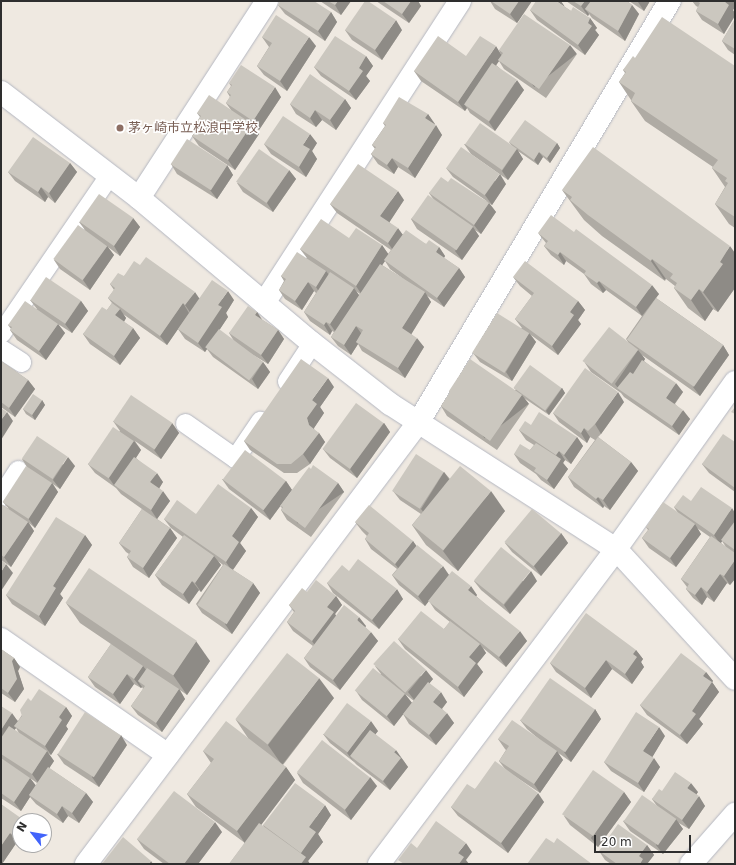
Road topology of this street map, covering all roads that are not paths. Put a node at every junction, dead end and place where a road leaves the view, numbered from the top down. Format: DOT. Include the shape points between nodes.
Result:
graph roads {
  1 [pos="267,1"];
  2 [pos="460,1"];
  3 [pos="670,1"];
  4 [pos="1,92"];
  5 [pos="109,175"];
  6 [pos="139,198"];
  7 [pos="264,303"];
  8 [pos="1,333"];
  9 [pos="312,343"];
  10 [pos="1,348"];
  11 [pos="21,362"];
  12 [pos="735,382"];
  13 [pos="185,423"];
  14 [pos="418,423"];
  15 [pos="18,470"];
  16 [pos="1,496"];
  17 [pos="616,549"];
  18 [pos="1,639"];
  19 [pos="735,679"];
  20 [pos="168,755"];
  21 [pos="735,814"];
  22 [pos="86,864"];
  23 [pos="379,864"];
  24 [pos="690,864"];
  1 -- 6 [label="street"];
  2 -- 7 [label="street"];
  3 -- 14 [label="street"];
  4 -- 5 [label="street"];
  5 -- 6 [label="street"];
  5 -- 8 [label="lane"];
  6 -- 7 [label="street"];
  7 -- 9 [label="street"];
  9 -- 13 [label="lane" via="235,458"];
  9 -- 14 [label="street"];
  10 -- 11 [label="lane"];
  12 -- 17 [label="street"];
  14 -- 17 [label="street"];
  14 -- 20 [label="street"];
  15 -- 16 [label="lane"];
  17 -- 19 [label="street"];
  17 -- 23 [label="street"];
  18 -- 20 [label="street"];
  20 -- 22 [label="street"];
  21 -- 24 [label="street"];
}
